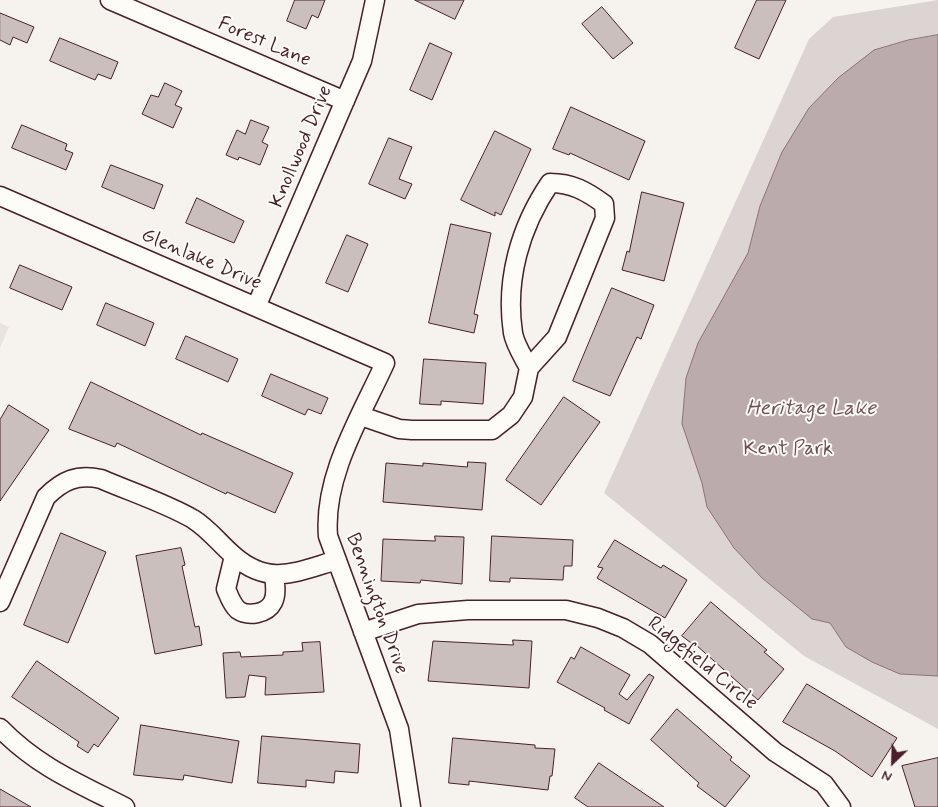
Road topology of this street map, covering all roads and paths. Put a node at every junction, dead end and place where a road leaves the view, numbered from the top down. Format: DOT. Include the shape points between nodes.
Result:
graph roads {
  1 [pos="110,0"];
  2 [pos="375,0"];
  3 [pos="345,101"];
  4 [pos="0,196"];
  5 [pos="256,307"];
  6 [pos="385,363"];
  7 [pos="529,368"];
  8 [pos="361,416"];
  9 [pos="234,556"];
  10 [pos="337,560"];
  11 [pos="274,575"];
  12 [pos="2,598"];
  13 [pos="364,632"];
  14 [pos="0,728"];
  15 [pos="125,807"];
  16 [pos="411,807"];
  17 [pos="841,807"];
  1 -- 3 [label="street, Forest Lane"];
  2 -- 3 [label="street, Knollwood Drive" via="362,60"];
  3 -- 5 [label="street, Knollwood Drive"];
  4 -- 5 [label="street, Glenlake Drive"];
  5 -- 6 [label="street, Glenlake Drive"];
  6 -- 8 [label="street, Bennington Drive"];
  7 -- 7 [label="street" via="513,334 514,264 528,222 550,183 564,183 582,189 604,204 605,218 557,337"];
  7 -- 8 [label="street" via="519,405 492,430 399,429"];
  8 -- 10 [label="street, Bennington Drive" via="330,492 328,536"];
  9 -- 11 [label="street" via="258,572"];
  9 -- 11 [label="street" via="226,589 238,610 248,614 269,608 275,595"];
  9 -- 12 [label="street" via="205,527 191,518 101,479 71,478 46,497"];
  10 -- 11 [label="street"];
  10 -- 13 [label="street, Bennington Drive"];
  13 -- 16 [label="street, Bennington Drive" via="399,729"];
  13 -- 17 [label="street, Ridgefield Circle" via="418,614 468,610 566,610 598,618 650,644 776,752 824,784"];
  14 -- 15 [label="street" via="30,757 48,769"];
}
